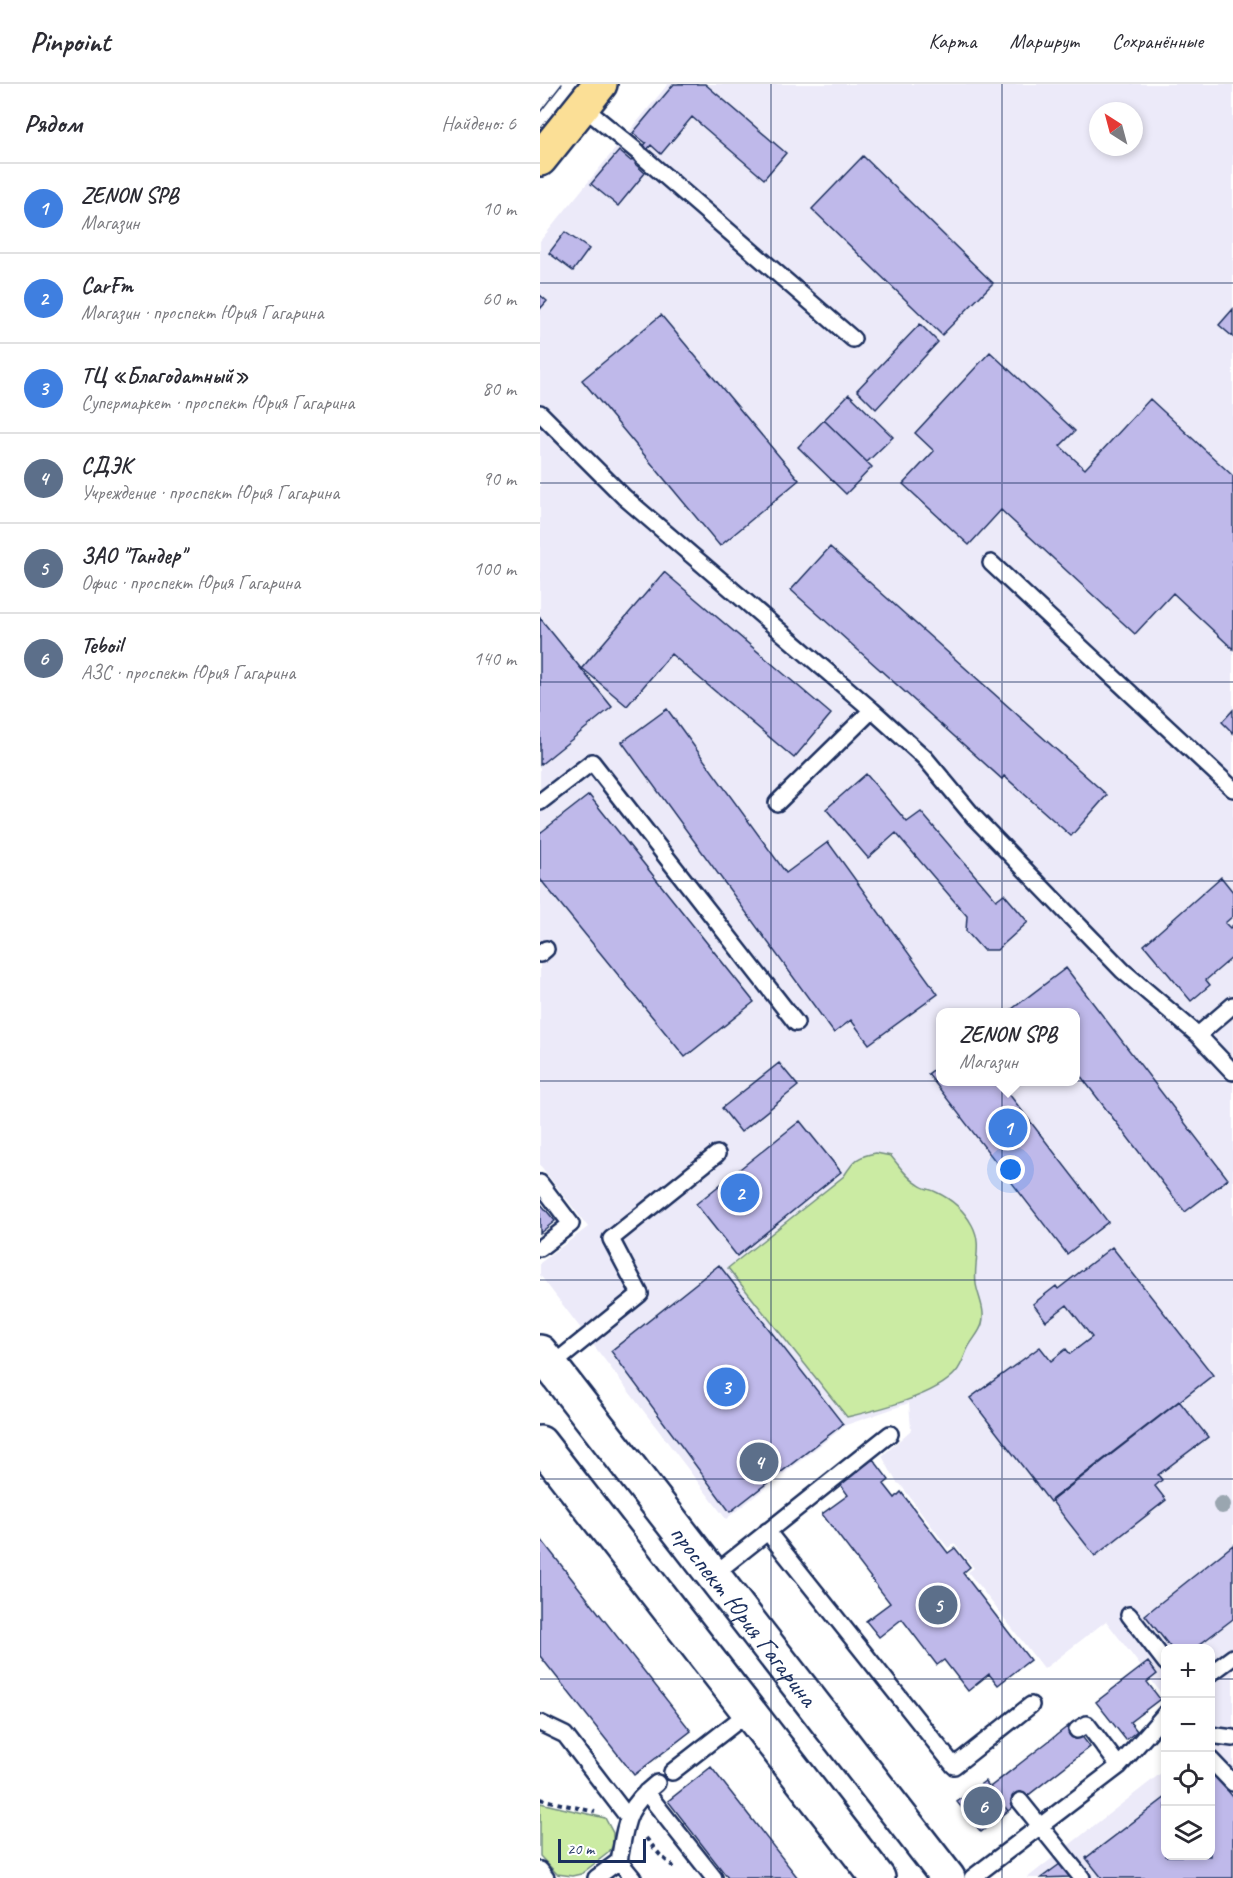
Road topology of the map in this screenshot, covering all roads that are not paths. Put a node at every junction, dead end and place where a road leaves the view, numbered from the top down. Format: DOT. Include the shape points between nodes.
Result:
graph roads {
  1 [pos="591,95"];
  2 [pos="540,159"];
  3 [pos="853,339"];
  4 [pos="540,413"];
  5 [pos="991,563"];
  6 [pos="872,710"];
  7 [pos="1233,789"];
  8 [pos="540,802"];
  9 [pos="777,803"];
  10 [pos="1233,1005"];
  11 [pos="795,1023"];
  12 [pos="1198,1035"];
  13 [pos="1233,1072"];
  14 [pos="717,1154"];
  15 [pos="540,1183"];
  16 [pos="540,1248"];
  17 [pos="545,1359"];
  18 [pos="890,1434"];
  19 [pos="540,1443"];
  20 [pos="767,1532"];
  21 [pos="713,1575"];
  22 [pos="1129,1615"];
  23 [pos="1161,1656"];
  24 [pos="1233,1657"];
  25 [pos="1215,1670"];
  26 [pos="1031,1705"];
  27 [pos="749,1712"];
  28 [pos="540,1723"];
  29 [pos="1159,1731"];
  30 [pos="1087,1736"];
  31 [pos="1215,1736"];
  32 [pos="1233,1738"];
  33 [pos="1215,1764"];
  34 [pos="1119,1766"];
  35 [pos="672,1772"];
  36 [pos="1233,1783"];
  37 [pos="1020,1801"];
  38 [pos="627,1816"];
  39 [pos="1041,1826"];
  40 [pos="619,1861"];
  41 [pos="540,1870"];
  42 [pos="546,1878"];
  43 [pos="596,1878"];
  44 [pos="633,1878"];
  45 [pos="714,1878"];
  46 [pos="878,1878"];
  47 [pos="948,1878"];
  48 [pos="972,1878"];
  49 [pos="1082,1878"];
  1 -- 2 [label="main road"];
  1 -- 3 [label="lane" via="640,154"];
  4 -- 6 [label="lane" via="624,497"];
  5 -- 7 [label="lane"];
  6 -- 9 [label="lane"];
  6 -- 12 [label="lane" via="924,758 974,817 1123,971"];
  8 -- 11 [label="lane" via="592,762"];
  10 -- 12 [label="lane"];
  12 -- 13 [label="lane"];
  14 -- 17 [label="lane" via="611,1239 640,1294"];
  15 -- 16 [label="lane" via="571,1224"];
  17 -- 21 [label="main road, проспект Юрия Гагарина"];
  18 -- 20 [label="lane"];
  19 -- 27 [label="main road"];
  20 -- 21 [label="lane"];
  20 -- 26 [label="lane" via="954,1766"];
  21 -- 47 [label="main road, проспект Юрия Гагарина"];
  22 -- 23 [label="lane"];
  24 -- 25 [label="lane"];
  27 -- 35 [label="lane"];
  27 -- 46 [label="main road"];
  28 -- 38 [label="lane" via="565,1735"];
  29 -- 34 [label="lane"];
  30 -- 34 [label="lane"];
  31 -- 32 [label="lane"];
  33 -- 36 [label="lane"];
  34 -- 39 [label="lane"];
  37 -- 39 [label="lane"];
  38 -- 40 [label="lane"];
  38 -- 45 [label="lane" via="651,1788"];
  39 -- 48 [label="lane"];
  39 -- 49 [label="lane"];
  40 -- 43 [label="lane"];
  40 -- 44 [label="lane"];
  41 -- 42 [label="lane"];
}
